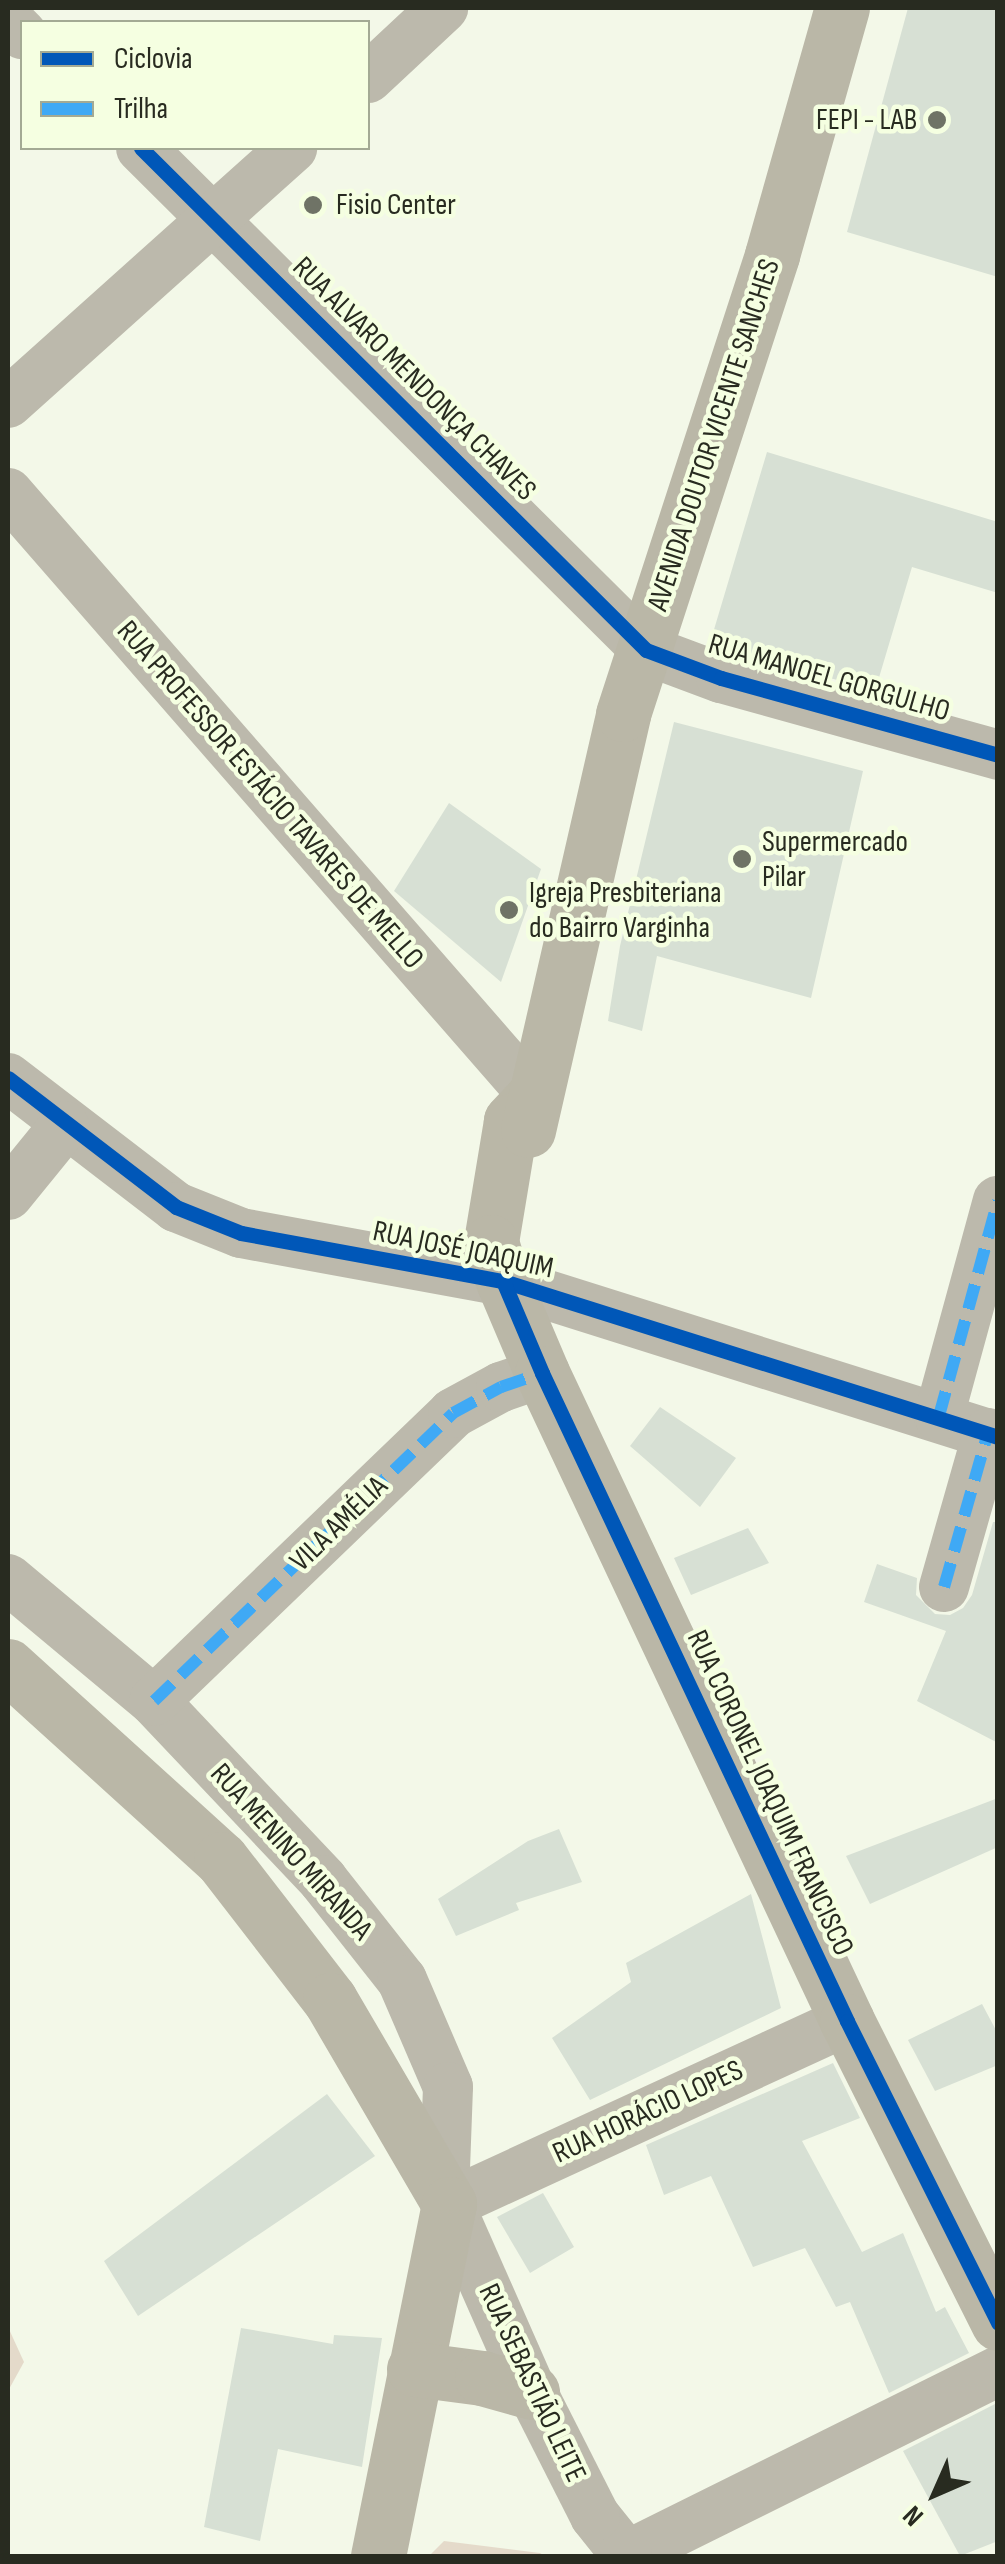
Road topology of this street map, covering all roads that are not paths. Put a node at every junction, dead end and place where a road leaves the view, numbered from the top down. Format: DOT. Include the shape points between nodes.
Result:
graph roads {
  1 [pos="443,8"];
  2 [pos="842,8"];
  3 [pos="370,76"];
  4 [pos="143,150"];
  5 [pos="290,150"];
  6 [pos="215,218"];
  7 [pos="8,403"];
  8 [pos="8,493"];
  9 [pos="646,650"];
  10 [pos="998,755"];
  11 [pos="8,1078"];
  12 [pos="534,1096"];
  13 [pos="64,1126"];
  14 [pos="8,1195"];
  15 [pos="998,1201"];
  16 [pos="503,1281"];
  17 [pos="542,1373"];
  18 [pos="939,1416"];
  19 [pos="993,1435"];
  20 [pos="8,1579"];
  21 [pos="944,1588"];
  22 [pos="8,1666"];
  23 [pos="154,1700"];
  24 [pos="848,2021"];
  25 [pos="446,2199"];
  26 [pos="998,2322"];
  27 [pos="414,2369"];
  28 [pos="998,2371"];
  29 [pos="532,2392"];
  30 [pos="378,2556"];
  31 [pos="626,2556"];
  1 -- 3 [label="street"];
  2 -- 9 [label="main road, AVENIDA DOUTOR VICENTE SANCHES"];
  4 -- 6 [label="street, RUA ALVARO MENDONÇA CHAVES"];
  5 -- 6 [label="street"];
  6 -- 7 [label="street"];
  6 -- 9 [label="street, RUA ALVARO MENDONÇA CHAVES"];
  8 -- 12 [label="street, RUA PROFESSOR ESTÁCIO TAVARES DE MELLO"];
  9 -- 10 [label="street, RUA MANOEL GORGULHO" via="721,678"];
  9 -- 12 [label="main road, AVENIDA DOUTOR VICENTE SANCHES" via="623,714"];
  11 -- 13 [label="street, RUA JOSÉ JOAQUIM"];
  12 -- 16 [label="main road, AVENIDA DOUTOR VICENTE SANCHES" via="511,1121 508,1138 491,1242"];
  13 -- 14 [label="street"];
  13 -- 16 [label="street, RUA JOSÉ JOAQUIM" via="176,1207 241,1232"];
  15 -- 18 [label="street"];
  16 -- 17 [label="main road, RUA CORONEL JOAQUIM FRANCISCO"];
  16 -- 18 [label="street, RUA JOSÉ JOAQUIM"];
  17 -- 23 [label="street, VILA AMÉLIA" via="453,1414"];
  17 -- 24 [label="main road, RUA CORONEL JOAQUIM FRANCISCO"];
  18 -- 19 [label="street, RUA JOSÉ JOAQUIM"];
  19 -- 21 [label="street"];
  20 -- 23 [label="street, RUA MENINO MIRANDA"];
  22 -- 25 [label="main road" via="221,1858 330,2000"];
  23 -- 25 [label="street, RUA MENINO MIRANDA" via="323,1880 402,1980 448,2087"];
  24 -- 25 [label="street, RUA HORÁCIO LOPES"];
  24 -- 26 [label="main road, RUA CORONEL JOAQUIM FRANCISCO"];
  25 -- 27 [label="main road"];
  25 -- 29 [label="street, RUA SEBASTIÃO LEITE"];
  27 -- 29 [label="main road"];
  27 -- 30 [label="main road"];
  28 -- 31 [label="street"];
  29 -- 31 [label="street, RUA SEBASTIÃO LEITE" via="595,2516"];
}
